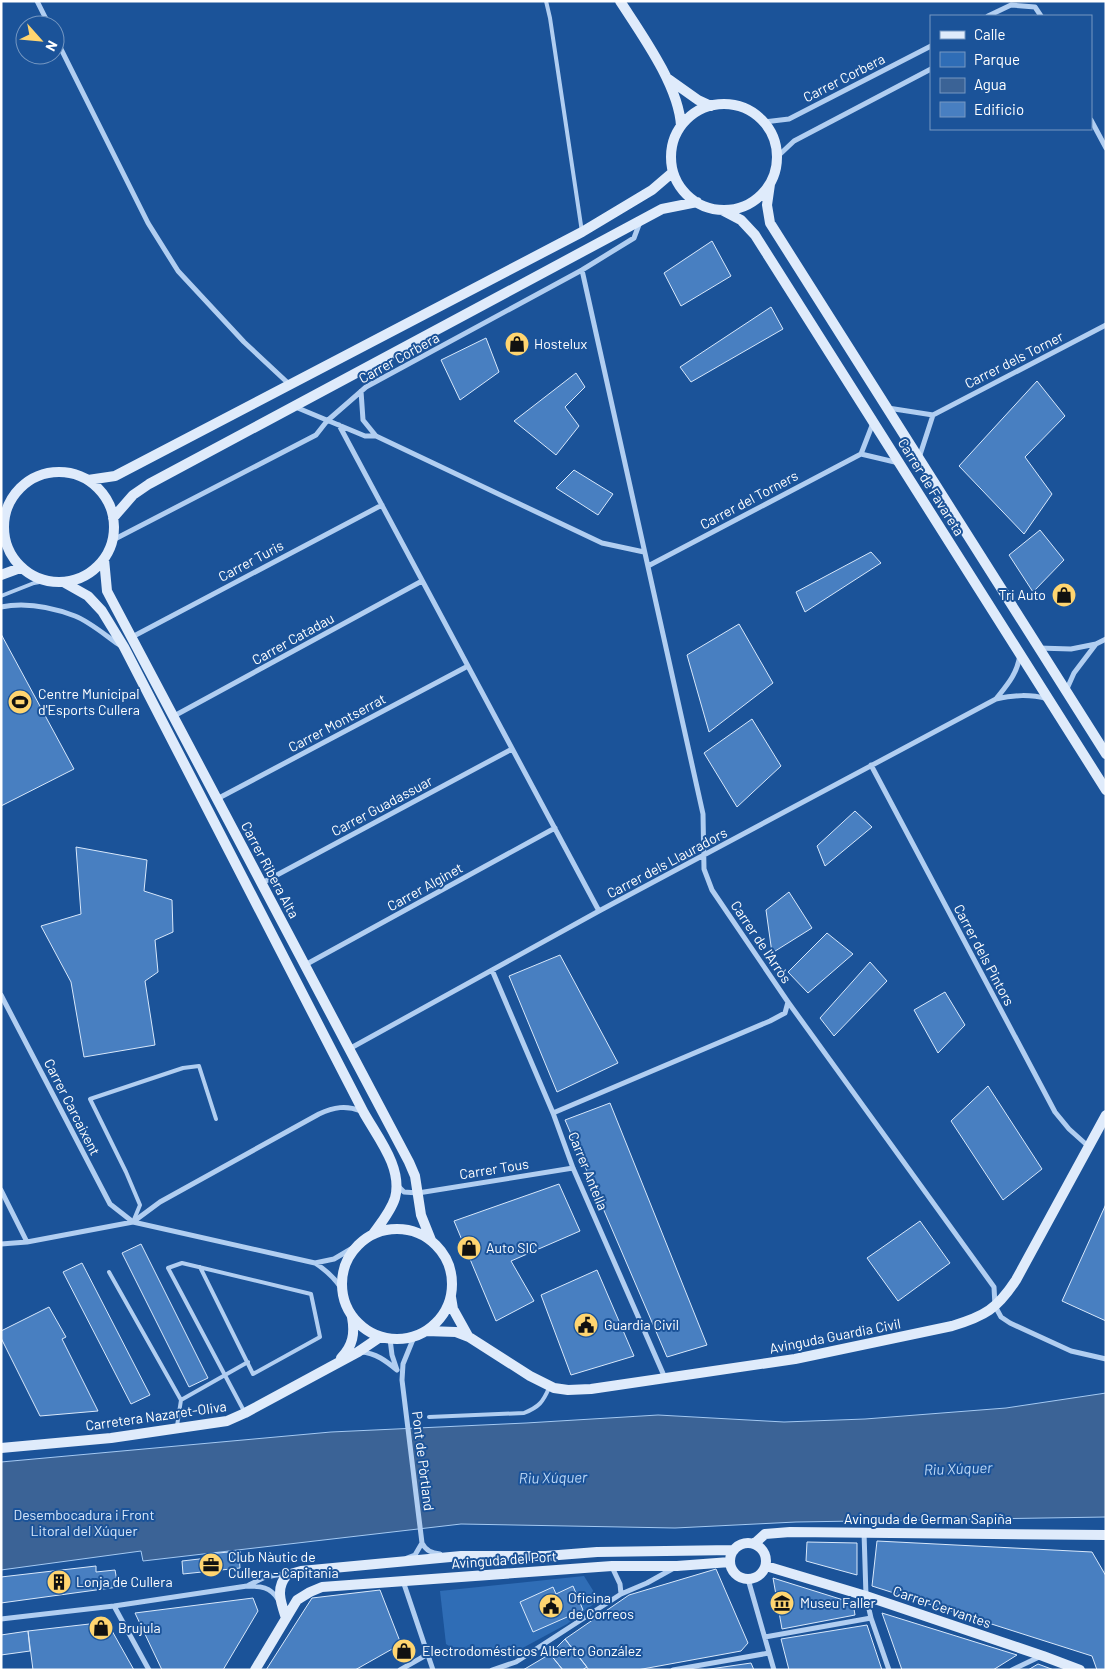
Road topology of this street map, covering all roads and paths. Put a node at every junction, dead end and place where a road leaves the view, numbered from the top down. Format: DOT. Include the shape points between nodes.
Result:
graph roads {
  1 [pos="37,1"];
  2 [pos="546,1"];
  3 [pos="620,1"];
  4 [pos="44,15"];
  5 [pos="990,15"];
  6 [pos="1040,15"];
  7 [pos="930,47"];
  8 [pos="65,57"];
  9 [pos="930,70"];
  10 [pos="666,78"];
  11 [pos="711,106"];
  12 [pos="764,122"];
  13 [pos="1092,122"];
  14 [pos="681,126"];
  15 [pos="1106,148"];
  16 [pos="778,157"];
  17 [pos="673,172"];
  18 [pos="770,184"];
  19 [pos="697,202"];
  20 [pos="722,210"];
  21 [pos="640,221"];
  22 [pos="582,232"];
  23 [pos="582,270"];
  24 [pos="1106,326"];
  25 [pos="290,384"];
  26 [pos="361,391"];
  27 [pos="293,406"];
  28 [pos="887,408"];
  29 [pos="934,415"];
  30 [pos="327,420"];
  31 [pos="874,422"];
  32 [pos="339,425"];
  33 [pos="376,436"];
  34 [pos="862,454"];
  35 [pos="919,459"];
  36 [pos="899,463"];
  37 [pos="88,480"];
  38 [pos="382,505"];
  39 [pos="113,518"];
  40 [pos="2,530"];
  41 [pos="113,540"];
  42 [pos="644,552"];
  43 [pos="104,559"];
  44 [pos="648,566"];
  45 [pos="20,568"];
  46 [pos="1,575"];
  47 [pos="44,581"];
  48 [pos="422,581"];
  49 [pos="65,583"];
  50 [pos="1,596"];
  51 [pos="1,607"];
  52 [pos="132,637"];
  53 [pos="1106,639"];
  54 [pos="1096,644"];
  55 [pos="124,647"];
  56 [pos="1038,648"];
  57 [pos="1020,654"];
  58 [pos="468,666"];
  59 [pos="1066,692"];
  60 [pos="996,698"];
  61 [pos="1049,700"];
  62 [pos="173,717"];
  63 [pos="512,749"];
  64 [pos="1106,754"];
  65 [pos="871,765"];
  66 [pos="1106,790"];
  67 [pos="217,799"];
  68 [pos="555,828"];
  69 [pos="704,856"];
  70 [pos="261,883"];
  71 [pos="599,911"];
  72 [pos="305,966"];
  73 [pos="492,970"];
  74 [pos="1,995"];
  75 [pos="788,1002"];
  76 [pos="349,1049"];
  77 [pos="364,1113"];
  78 [pos="553,1113"];
  79 [pos="1106,1115"];
  80 [pos="216,1119"];
  81 [pos="1089,1147"];
  82 [pos="572,1168"];
  83 [pos="397,1185"];
  84 [pos="1,1190"];
  85 [pos="418,1193"];
  86 [pos="134,1222"];
  87 [pos="373,1234"];
  88 [pos="431,1240"];
  89 [pos="26,1242"];
  90 [pos="1,1244"];
  91 [pos="356,1246"];
  92 [pos="315,1263"];
  93 [pos="200,1267"];
  94 [pos="109,1272"];
  95 [pos="342,1288"];
  96 [pos="451,1295"];
  97 [pos="995,1306"];
  98 [pos="351,1316"];
  99 [pos="426,1331"];
  100 [pos="414,1337"];
  101 [pos="469,1337"];
  102 [pos="385,1338"];
  103 [pos="358,1352"];
  104 [pos="1106,1359"];
  105 [pos="248,1362"];
  106 [pos="333,1365"];
  107 [pos="397,1370"];
  108 [pos="224,1377"];
  109 [pos="665,1378"];
  110 [pos="402,1380"];
  111 [pos="550,1386"];
  112 [pos="181,1400"];
  113 [pos="245,1414"];
  114 [pos="429,1417"];
  115 [pos="177,1428"];
  116 [pos="1,1448"];
  117 [pos="864,1532"];
  118 [pos="1106,1534"];
  119 [pos="422,1544"];
  120 [pos="754,1544"];
  121 [pos="734,1550"];
  122 [pos="461,1556"];
  123 [pos="730,1562"];
  124 [pos="392,1563"];
  125 [pos="612,1566"];
  126 [pos="677,1566"];
  127 [pos="766,1566"];
  128 [pos="294,1572"];
  129 [pos="748,1579"];
  130 [pos="403,1580"];
  131 [pos="247,1586"];
  132 [pos="621,1594"];
  133 [pos="866,1596"];
  134 [pos="279,1601"];
  135 [pos="114,1606"];
  136 [pos="286,1618"];
  137 [pos="871,1618"];
  138 [pos="1,1620"];
  139 [pos="765,1637"];
  140 [pos="769,1653"];
  141 [pos="428,1654"];
  142 [pos="1043,1656"];
  143 [pos="149,1670"];
  144 [pos="255,1670"];
  145 [pos="400,1670"];
  146 [pos="433,1670"];
  147 [pos="492,1670"];
  148 [pos="673,1670"];
  149 [pos="774,1670"];
  150 [pos="889,1670"];
  151 [pos="1012,1670"];
  152 [pos="1080,1670"];
  1 -- 4 [label="street"];
  2 -- 22 [label="lane"];
  3 -- 10 [label="street"];
  5 -- 6 [label="street" via="1011,4 1035,7"];
  7 -- 12 [label="street, Carrer Corbera" via="789,119"];
  8 -- 25 [label="street" via="148,223 178,271 244,342"];
  9 -- 16 [label="street" via="794,141"];
  10 -- 11 [label="street"];
  10 -- 14 [label="street" via="680,113"];
  11 -- 12 [label="street" via="740,106 754,112"];
  11 -- 14 [label="street" via="694,114"];
  12 -- 16 [label="street" via="772,132"];
  13 -- 15 [label="street"];
  14 -- 17 [label="street" via="671,156"];
  16 -- 18 [label="street"];
  17 -- 19 [label="street" via="683,189"];
  17 -- 22 [label="street" via="652,190"];
  18 -- 20 [label="street" via="749,204"];
  18 -- 28 [label="street, Carrer de Favareta" via="767,205 770,223"];
  19 -- 20 [label="street"];
  19 -- 21 [label="street" via="662,209"];
  20 -- 31 [label="street, Carrer de Favareta" via="741,220 755,235"];
  21 -- 23 [label="street, Carrer Corbera" via="634,238"];
  21 -- 27 [label="street"];
  22 -- 25 [label="street"];
  23 -- 26 [label="street, Carrer Corbera"];
  23 -- 42 [label="street, Carrer de l'Arròs"];
  24 -- 29 [label="street, Carrer dels Torner"];
  25 -- 37 [label="street" via="115,476"];
  26 -- 30 [label="street, Carrer Corbera"];
  26 -- 33 [label="street" via="363,420"];
  27 -- 30 [label="street"];
  27 -- 39 [label="street" via="148,484 132,495"];
  28 -- 29 [label="street"];
  28 -- 35 [label="street, Carrer de Favareta"];
  29 -- 35 [label="street"];
  30 -- 32 [label="street"];
  30 -- 41 [label="street, Carrer Corbera" via="316,435"];
  31 -- 34 [label="street"];
  31 -- 36 [label="street, Carrer de Favareta"];
  32 -- 33 [label="street" via="365,436"];
  32 -- 38 [label="street"];
  33 -- 42 [label="street" via="602,543"];
  34 -- 36 [label="street"];
  34 -- 44 [label="street, Carrer del Torners"];
  35 -- 56 [label="street, Carrer de Favareta"];
  36 -- 57 [label="street, Carrer de Favareta"];
  37 -- 39 [label="street" via="109,503"];
  37 -- 40 [label="street" via="72,473 55,471 38,475 12,496"];
  38 -- 48 [label="street"];
  38 -- 52 [label="street, Carrer Turis"];
  39 -- 41 [label="street"];
  40 -- 45 [label="street" via="11,557"];
  41 -- 43 [label="street"];
  42 -- 44 [label="street, Carrer de l'Arròs"];
  43 -- 49 [label="street" via="80,579"];
  43 -- 52 [label="street, Carrer Ribera Alta" via="107,591"];
  44 -- 69 [label="street, Carrer de l'Arròs" via="703,814"];
  45 -- 46 [label="street"];
  45 -- 47 [label="street"];
  47 -- 49 [label="street"];
  47 -- 50 [label="lane"];
  48 -- 58 [label="street"];
  48 -- 62 [label="street, Carrer Catadau"];
  49 -- 55 [label="street, Carrer Ribera Alta" via="88,596 102,611"];
  51 -- 55 [label="street" via="16,604 43,606 76,617"];
  52 -- 62 [label="street, Carrer Ribera Alta"];
  53 -- 54 [label="street"];
  54 -- 56 [label="street" via="1071,649"];
  54 -- 59 [label="street" via="1074,673"];
  55 -- 77 [label="street, Carrer Ribera Alta"];
  56 -- 59 [label="street, Carrer de Favareta"];
  57 -- 60 [label="street, Carrer dels Llauradors" via="1013,679"];
  57 -- 61 [label="street, Carrer de Favareta"];
  58 -- 63 [label="street"];
  58 -- 67 [label="street, Carrer Montserrat"];
  59 -- 64 [label="street, Carrer de Favareta"];
  60 -- 61 [label="street, Carrer dels Llauradors" via="1021,694"];
  60 -- 65 [label="street, Carrer dels Llauradors"];
  61 -- 66 [label="street, Carrer de Favareta"];
  62 -- 67 [label="street, Carrer Ribera Alta"];
  63 -- 68 [label="street"];
  63 -- 70 [label="street, Carrer Guadassuar"];
  65 -- 69 [label="street, Carrer dels Llauradors"];
  65 -- 81 [label="street, Carrer dels Pintors" via="1055,1112"];
  67 -- 70 [label="street, Carrer Ribera Alta"];
  68 -- 71 [label="street"];
  68 -- 72 [label="street, Carrer Alginet"];
  69 -- 71 [label="street, Carrer dels Llauradors"];
  69 -- 75 [label="street, Carrer de l'Arròs" via="704,869 712,890"];
  70 -- 72 [label="street, Carrer Ribera Alta"];
  71 -- 73 [label="street, Carrer dels Llauradors"];
  72 -- 76 [label="street, Carrer Ribera Alta"];
  73 -- 76 [label="street, Carrer dels Llauradors"];
  73 -- 78 [label="street, Carrer Antella"];
  74 -- 86 [label="street, Carrer Carcaixent" via="110,1204"];
  75 -- 78 [label="street" via="784,1013 770,1021"];
  75 -- 97 [label="street, Carrer de l'Arròs" via="994,1287"];
  76 -- 85 [label="street, Carrer Ribera Alta" via="409,1162"];
  77 -- 83 [label="street, Carrer Ribera Alta" via="393,1165"];
  77 -- 86 [label="street" via="342,1107 319,1114 160,1202"];
  78 -- 82 [label="street, Carrer Antella"];
  79 -- 81 [label="street, Avinguda Guardia Civil"];
  80 -- 86 [label="lane" via="199,1066 183,1068 90,1099 138,1197 140,1205"];
  81 -- 97 [label="street, Avinguda Guardia Civil" via="1016,1280"];
  82 -- 85 [label="street, Carrer Tous"];
  82 -- 109 [label="street, Carrer Antella"];
  83 -- 85 [label="street" via="404,1192"];
  83 -- 87 [label="street" via="386,1216"];
  84 -- 89 [label="street"];
  85 -- 88 [label="street, Carrer Ribera Alta" via="421,1215"];
  86 -- 89 [label="street"];
  86 -- 92 [label="street"];
  87 -- 88 [label="street" via="403,1229"];
  87 -- 91 [label="street"];
  88 -- 96 [label="street" via="449,1264"];
  89 -- 90 [label="street"];
  91 -- 92 [label="street" via="334,1258"];
  91 -- 95 [label="street" via="342,1273"];
  92 -- 95 [label="street" via="335,1278"];
  93 -- 105 [label="lane"];
  93 -- 105 [label="lane" via="310,1294 320,1337 253,1374"];
  93 -- 108 [label="lane" via="182,1263 168,1268"];
  94 -- 112 [label="lane"];
  95 -- 98 [label="street"];
  96 -- 99 [label="street" via="438,1321"];
  96 -- 101 [label="street, Avinguda Guardia Civil" via="453,1309"];
  97 -- 104 [label="street" via="1001,1317 1010,1323 1071,1351"];
  97 -- 109 [label="street, Avinguda Guardia Civil" via="986,1314 952,1326 795,1359"];
  98 -- 102 [label="street" via="369,1332"];
  98 -- 106 [label="street, Carretera Nazaret-Oliva" via="354,1336 350,1347"];
  99 -- 100 [label="street"];
  99 -- 101 [label="street, Avinguda Guardia Civil" via="456,1332"];
  100 -- 102 [label="street"];
  100 -- 110 [label="street" via="403,1364"];
  101 -- 111 [label="street, Avinguda Guardia Civil"];
  102 -- 103 [label="street, Carretera Nazaret-Oliva"];
  102 -- 107 [label="street"];
  103 -- 106 [label="street, Carretera Nazaret-Oliva"];
  103 -- 107 [label="street" via="378,1356"];
  105 -- 108 [label="lane"];
  106 -- 113 [label="street, Carretera Nazaret-Oliva"];
  107 -- 110 [label="street"];
  108 -- 112 [label="lane"];
  108 -- 113 [label="lane"];
  109 -- 111 [label="street, Avinguda Guardia Civil" via="591,1389 568,1390"];
  110 -- 119 [label="street, Pont de Pòrtland"];
  111 -- 114 [label="lane" via="543,1401 524,1413"];
  112 -- 115 [label="lane"];
  113 -- 115 [label="street, Carretera Nazaret-Oliva" via="217,1423"];
  115 -- 116 [label="street, Carretera Nazaret-Oliva"];
  117 -- 118 [label="street, Avinguda de German Sapiña"];
  117 -- 120 [label="street, Avinguda de German Sapiña" via="765,1534"];
  117 -- 133 [label="street"];
  119 -- 122 [label="street, Avinguda del Port" via="432,1553"];
  119 -- 124 [label="street, Avinguda del Port" via="415,1555"];
  120 -- 121 [label="street" via="742,1544"];
  120 -- 127 [label="street" via="764,1553"];
  121 -- 122 [label="street, Avinguda del Port"];
  121 -- 123 [label="street"];
  122 -- 124 [label="street, Avinguda del Port"];
  123 -- 126 [label="street, Avinguda del Port"];
  123 -- 129 [label="street" via="738,1576"];
  124 -- 128 [label="street, Avinguda del Port"];
  125 -- 126 [label="street, Avinguda del Port"];
  125 -- 130 [label="street, Avinguda del Port"];
  125 -- 132 [label="street"];
  126 -- 132 [label="street"];
  127 -- 129 [label="street" via="759,1575"];
  127 -- 133 [label="street, Carrer Cervantes"];
  128 -- 131 [label="street, Avinguda del Port" via="265,1577"];
  128 -- 134 [label="street" via="284,1579"];
  129 -- 139 [label="street"];
  130 -- 136 [label="street, Avinguda del Port" via="316,1590 297,1600"];
  130 -- 141 [label="street"];
  131 -- 134 [label="street, Avinguda del Port" via="263,1586"];
  131 -- 135 [label="street, Avinguda del Port"];
  132 -- 147 [label="street" via="516,1662"];
  133 -- 137 [label="street"];
  133 -- 142 [label="street, Carrer Cervantes"];
  134 -- 136 [label="street, Avinguda del Port"];
  135 -- 138 [label="street, Avinguda del Port"];
  135 -- 143 [label="street"];
  136 -- 144 [label="street, Avinguda del Port"];
  137 -- 139 [label="street"];
  137 -- 150 [label="street"];
  139 -- 140 [label="street"];
  140 -- 148 [label="street"];
  140 -- 149 [label="street"];
  141 -- 145 [label="street"];
  141 -- 146 [label="street"];
  142 -- 151 [label="street"];
  142 -- 152 [label="street, Carrer Cervantes"];
}
